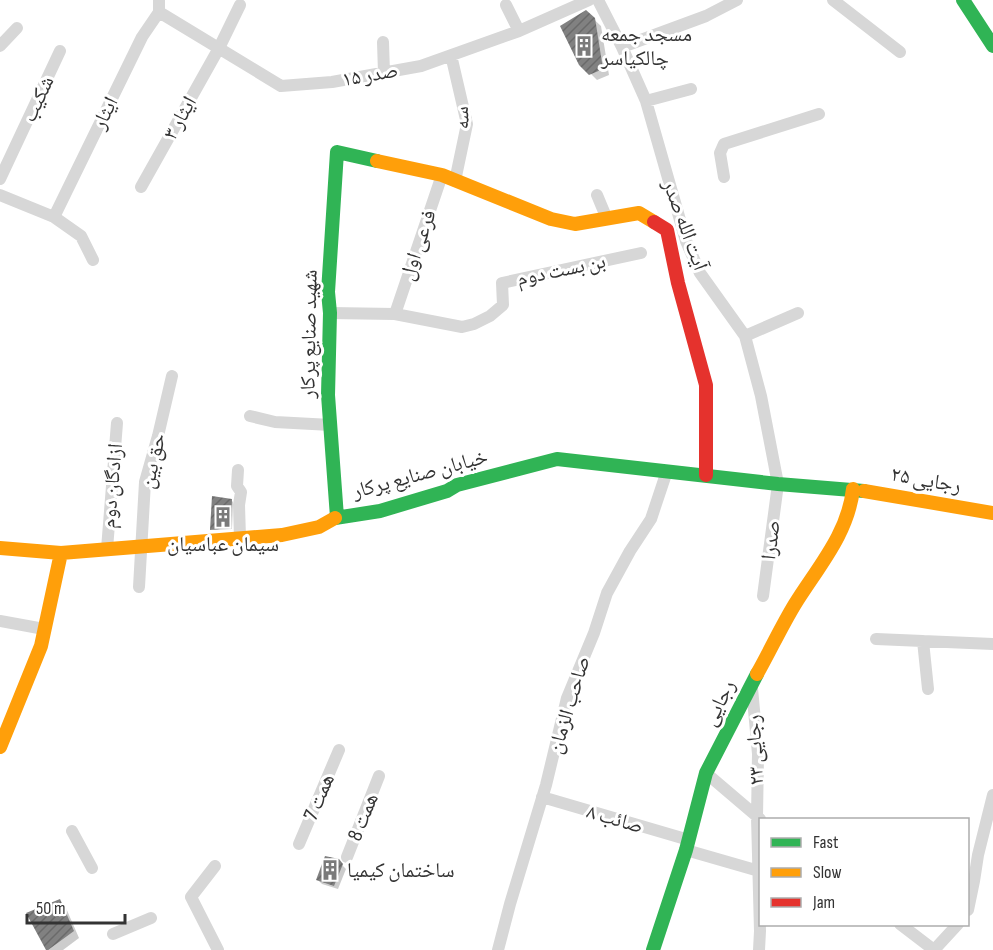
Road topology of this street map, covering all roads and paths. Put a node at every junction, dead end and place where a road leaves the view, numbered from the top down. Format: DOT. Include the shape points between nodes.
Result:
graph roads {
  1 [pos="589,0"];
  2 [pos="598,0"];
  3 [pos="737,0"];
  4 [pos="833,0"];
  5 [pos="963,0"];
  6 [pos="240,5"];
  7 [pos="506,5"];
  8 [pos="159,6"];
  9 [pos="16,28"];
  10 [pos="519,31"];
  11 [pos="383,42"];
  12 [pos="0,46"];
  13 [pos="993,46"];
  14 [pos="622,47"];
  15 [pos="219,48"];
  16 [pos="60,51"];
  17 [pos="900,52"];
  18 [pos="451,55"];
  19 [pos="384,73"];
  20 [pos="691,88"];
  21 [pos="646,101"];
  22 [pos="819,114"];
  23 [pos="442,175"];
  24 [pos="724,177"];
  25 [pos="0,179"];
  26 [pos="456,181"];
  27 [pos="141,187"];
  28 [pos="0,195"];
  29 [pos="597,195"];
  30 [pos="54,217"];
  31 [pos="607,219"];
  32 [pos="641,253"];
  33 [pos="93,260"];
  34 [pos="330,313"];
  35 [pos="798,313"];
  36 [pos="395,314"];
  37 [pos="745,336"];
  38 [pos="172,376"];
  39 [pos="250,416"];
  40 [pos="117,423"];
  41 [pos="331,425"];
  42 [pos="238,470"];
  43 [pos="667,471"];
  44 [pos="706,475"];
  45 [pos="778,484"];
  46 [pos="853,489"];
  47 [pos="993,513"];
  48 [pos="337,517"];
  49 [pos="240,538"];
  50 [pos="141,546"];
  51 [pos="0,548"];
  52 [pos="107,549"];
  53 [pos="61,553"];
  54 [pos="140,587"];
  55 [pos="763,596"];
  56 [pos="0,621"];
  57 [pos="44,628"];
  58 [pos="876,639"];
  59 [pos="923,641"];
  60 [pos="993,644"];
  61 [pos="752,684"];
  62 [pos="928,688"];
  63 [pos="0,747"];
  64 [pos="339,750"];
  65 [pos="706,773"];
  66 [pos="380,776"];
  67 [pos="993,795"];
  68 [pos="542,797"];
  69 [pos="759,818"];
  70 [pos="72,831"];
  71 [pos="299,844"];
  72 [pos="687,845"];
  73 [pos="347,857"];
  74 [pos="215,866"];
  75 [pos="92,868"];
  76 [pos="759,871"];
  77 [pos="969,905"];
  78 [pos="151,918"];
  79 [pos="760,926"];
  80 [pos="903,926"];
  81 [pos="956,926"];
  82 [pos="113,934"];
  83 [pos="218,950"];
  84 [pos="498,950"];
  85 [pos="652,950"];
  86 [pos="759,950"];
  87 [pos="934,950"];
  1 -- 10 [label="street, صدر ۱۵"];
  2 -- 14 [label="street, آیت الله صدر"];
  3 -- 14 [label="street" via="706,16"];
  4 -- 17 [label="street"];
  5 -- 13 [label="main road"];
  6 -- 15 [label="street, ایثار ۳"];
  7 -- 10 [label="street"];
  8 -- 15 [label="street, صدر ۱۵"];
  8 -- 30 [label="street, ایثار"];
  9 -- 12 [label="street"];
  10 -- 18 [label="street, صدر ۱۵"];
  11 -- 19 [label="street"];
  14 -- 21 [label="street, آیت الله صدر"];
  15 -- 19 [label="street, صدر ۱۵" via="281,86"];
  15 -- 27 [label="street, ایثار ۳"];
  16 -- 25 [label="street, شکیب"];
  18 -- 19 [label="street, صدر ۱۵"];
  18 -- 26 [label="street, سه" via="467,124"];
  20 -- 21 [label="street"];
  21 -- 37 [label="street, آیت الله صدر" via="686,241 700,273"];
  22 -- 24 [label="street" via="724,144 720,153"];
  23 -- 26 [label="main road"];
  23 -- 34 [label="main road, شهید صنایع پرکار" via="337,152"];
  23 -- 36 [label="street, فرعی اول"];
  26 -- 31 [label="main road" via="551,219 575,224"];
  28 -- 30 [label="street"];
  29 -- 31 [label="street, بن بست دوم"];
  30 -- 33 [label="street" via="81,236"];
  31 -- 44 [label="main road" via="639,213 667,230 706,385"];
  32 -- 36 [label="street, بن بست دوم" via="502,283 503,305 490,316 462,327"];
  34 -- 36 [label="street, بن بست دوم"];
  34 -- 41 [label="main road, شهید صنایع پرکار"];
  35 -- 37 [label="street"];
  37 -- 45 [label="street, آیت الله صدر"];
  38 -- 50 [label="street, حق بین" via="145,482"];
  39 -- 41 [label="street" via="275,422"];
  40 -- 52 [label="street, ازادگان دوم"];
  41 -- 48 [label="main road, شهید صنایع پرکار"];
  42 -- 49 [label="street"];
  43 -- 44 [label="main road, خیابان صنایع پرکار"];
  43 -- 48 [label="main road, خیابان صنایع پرکار" via="557,459 457,485 380,511"];
  43 -- 68 [label="street, صاحب الزمان" via="651,519 607,593 567,699"];
  44 -- 45 [label="main road, خیابان صنایع پرکار"];
  45 -- 46 [label="main road, خیابان صنایع پرکار"];
  45 -- 55 [label="street, صدرا"];
  46 -- 47 [label="main road, رجایی ۲۵"];
  46 -- 61 [label="main road, رجایی" via="851,506 837,540 794,606"];
  48 -- 49 [label="main road, خیابان صنایع پرکار" via="319,527"];
  49 -- 50 [label="main road, خیابان صنایع پرکار"];
  50 -- 52 [label="main road, خیابان صنایع پرکار"];
  50 -- 54 [label="street, حق بین"];
  51 -- 53 [label="main road, خیابان صنایع پرکار"];
  52 -- 53 [label="main road, خیابان صنایع پرکار"];
  53 -- 57 [label="main road"];
  56 -- 57 [label="street"];
  57 -- 63 [label="main road" via="41,646"];
  58 -- 59 [label="street"];
  59 -- 60 [label="street"];
  59 -- 62 [label="street"];
  61 -- 65 [label="main road, رجایی"];
  61 -- 69 [label="street, رجایی ۲۳"];
  64 -- 71 [label="street, همت 7"];
  65 -- 69 [label="street"];
  65 -- 72 [label="main road, رجایی"];
  66 -- 73 [label="street, همت 8"];
  67 -- 77 [label="street"];
  68 -- 72 [label="street, صائب ۸"];
  68 -- 84 [label="street, صاحب الزمان"];
  69 -- 76 [label="street, رجایی ۲۳"];
  70 -- 75 [label="street"];
  72 -- 76 [label="street, صائب ۸"];
  72 -- 85 [label="main road, رجایی"];
  74 -- 83 [label="street" via="191,897"];
  78 -- 82 [label="street"];
  79 -- 86 [label="street, رجایی ۲۳"];
  80 -- 87 [label="street"];
  81 -- 87 [label="street"];
}
